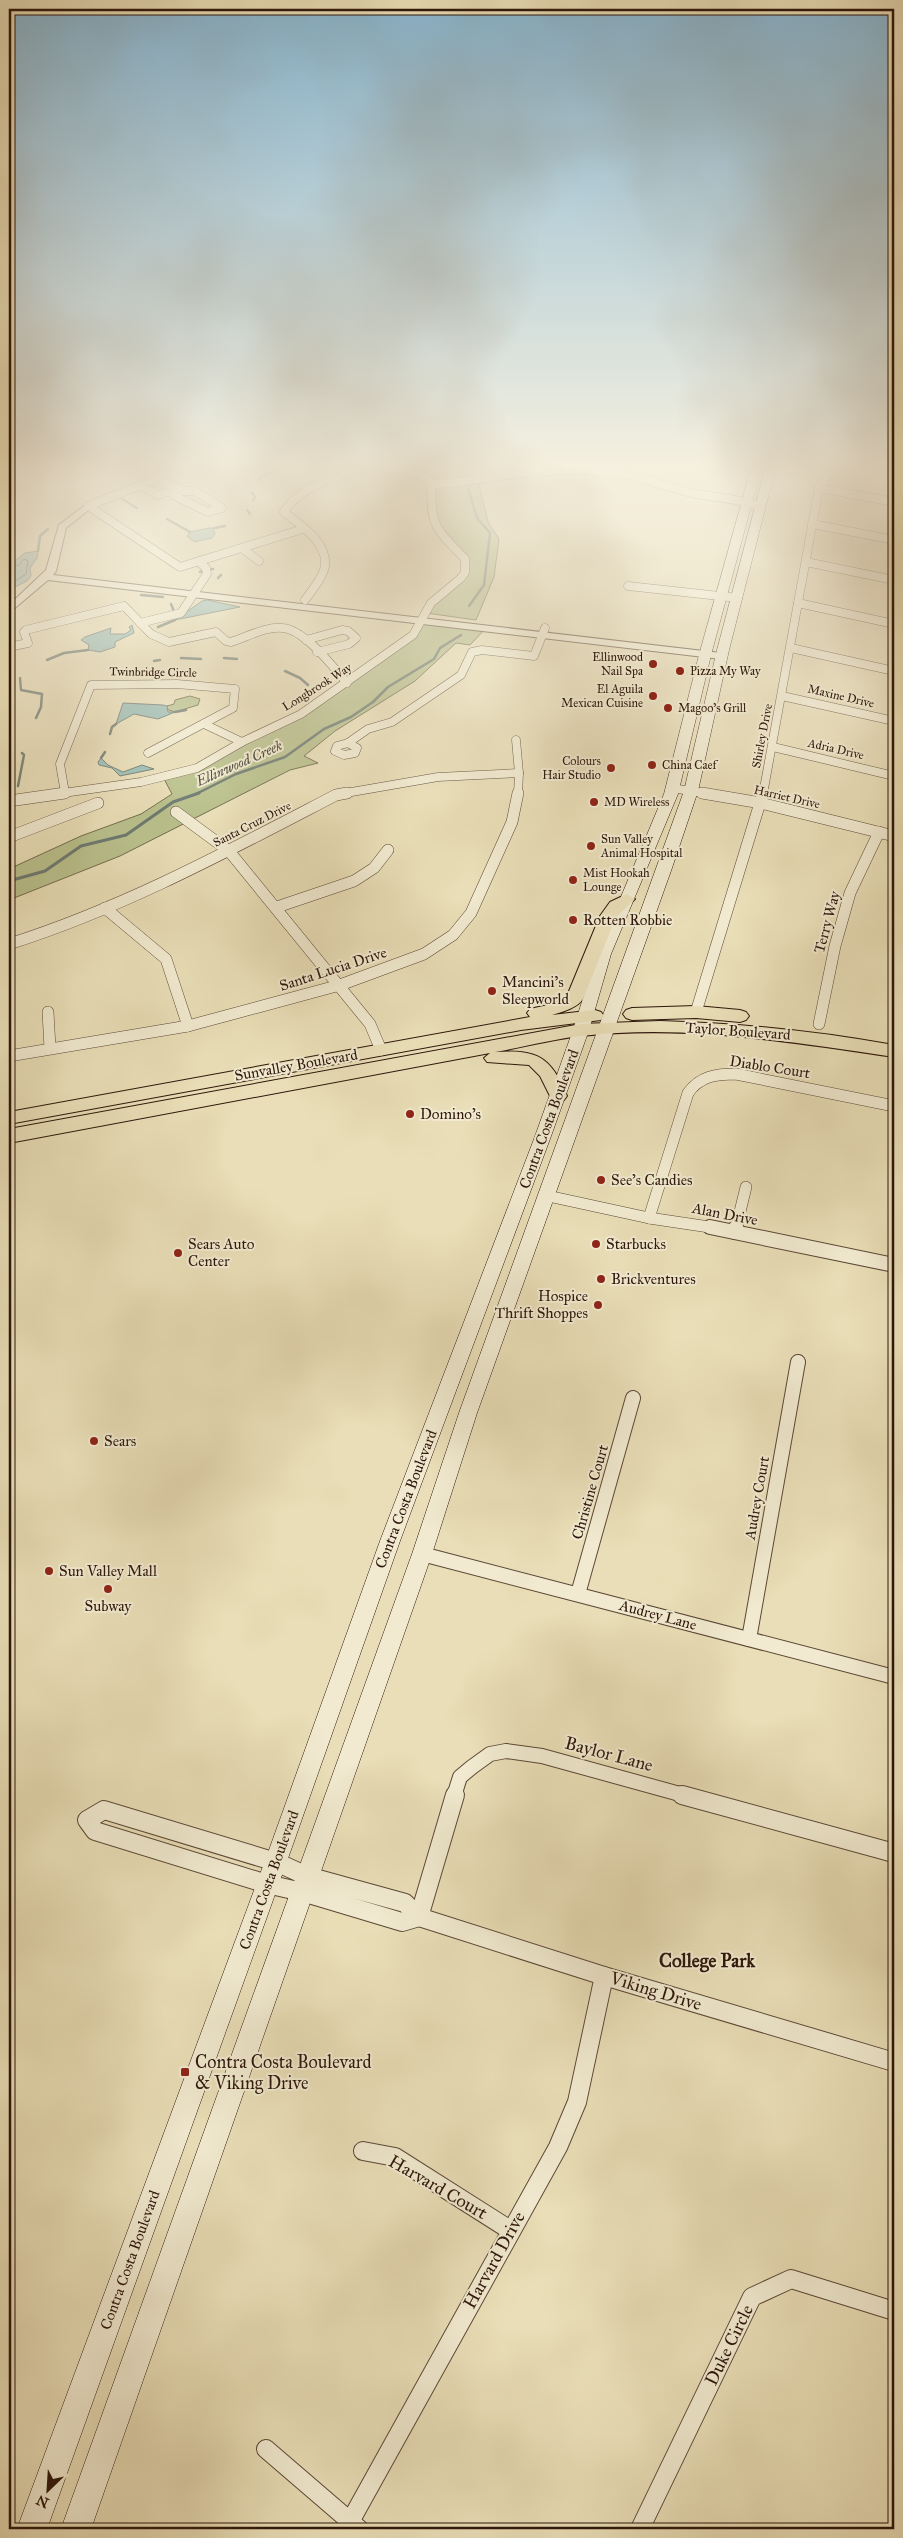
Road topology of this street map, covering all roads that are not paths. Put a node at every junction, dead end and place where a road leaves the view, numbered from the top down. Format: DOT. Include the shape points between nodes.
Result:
graph roads {
  1 [pos="42,580"];
  2 [pos="105,580"];
  3 [pos="202,580"];
  4 [pos="317,580"];
  5 [pos="458,580"];
  6 [pos="726,580"];
  7 [pos="742,580"];
  8 [pos="802,580"];
  9 [pos="628,586"];
  10 [pos="196,591"];
  11 [pos="722,596"];
  12 [pos="738,598"];
  13 [pos="305,600"];
  14 [pos="798,603"];
  15 [pos="9,610"];
  16 [pos="425,617"];
  17 [pos="140,623"];
  18 [pos="894,624"];
  19 [pos="544,631"];
  20 [pos="306,640"];
  21 [pos="9,648"];
  22 [pos="791,648"];
  23 [pos="706,651"];
  24 [pos="317,652"];
  25 [pos="722,653"];
  26 [pos="894,671"];
  27 [pos="347,683"];
  28 [pos="782,696"];
  29 [pos="894,721"];
  30 [pos="204,724"];
  31 [pos="516,740"];
  32 [pos="242,742"];
  33 [pos="348,743"];
  34 [pos="773,747"];
  35 [pos="148,753"];
  36 [pos="518,773"];
  37 [pos="894,776"];
  38 [pos="672,788"];
  39 [pos="691,791"];
  40 [pos="9,801"];
  41 [pos="65,802"];
  42 [pos="98,803"];
  43 [pos="760,803"];
  44 [pos="176,812"];
  45 [pos="879,832"];
  46 [pos="894,836"];
  47 [pos="9,837"];
  48 [pos="388,850"];
  49 [pos="229,851"];
  50 [pos="626,899"];
  51 [pos="277,907"];
  52 [pos="104,908"];
  53 [pos="9,944"];
  54 [pos="340,985"];
  55 [pos="48,1012"];
  56 [pos="696,1012"];
  57 [pos="609,1021"];
  58 [pos="583,1023"];
  59 [pos="819,1024"];
  60 [pos="188,1026"];
  61 [pos="485,1031"];
  62 [pos="894,1038"];
  63 [pos="50,1048"];
  64 [pos="381,1050"];
  65 [pos="894,1051"];
  66 [pos="9,1056"];
  67 [pos="404,1064"];
  68 [pos="298,1084"];
  69 [pos="558,1096"];
  70 [pos="894,1106"];
  71 [pos="9,1118"];
  72 [pos="9,1136"];
  73 [pos="542,1139"];
  74 [pos="746,1187"];
  75 [pos="548,1196"];
  76 [pos="649,1218"];
  77 [pos="735,1232"];
  78 [pos="894,1265"];
  79 [pos="798,1362"];
  80 [pos="633,1398"];
  81 [pos="422,1554"];
  82 [pos="578,1594"];
  83 [pos="749,1639"];
  84 [pos="894,1677"];
  85 [pos="894,1853"];
  86 [pos="271,1873"];
  87 [pos="304,1884"];
  88 [pos="419,1917"];
  89 [pos="604,1976"];
  90 [pos="894,2062"];
  91 [pos="363,2151"];
  92 [pos="510,2230"];
  93 [pos="894,2311"];
  94 [pos="266,2449"];
  95 [pos="352,2527"];
  96 [pos="32,2529"];
  97 [pos="76,2529"];
  98 [pos="640,2529"];
  1 -- 15 [label="street"];
  2 -- 10 [label="street"];
  3 -- 10 [label="street"];
  4 -- 13 [label="street"];
  5 -- 16 [label="street, Longbrook Way" via="439,596"];
  6 -- 11 [label="main road, Contra Costa Boulevard"];
  7 -- 12 [label="main road, Contra Costa Boulevard"];
  8 -- 14 [label="street, Shirley Drive"];
  9 -- 11 [label="street"];
  10 -- 13 [label="street"];
  10 -- 16 [label="street"];
  10 -- 17 [label="street" via="183,610 173,616"];
  11 -- 12 [label="street"];
  11 -- 23 [label="main road, Contra Costa Boulevard"];
  12 -- 25 [label="main road, Contra Costa Boulevard"];
  13 -- 16 [label="street"];
  14 -- 18 [label="street"];
  14 -- 22 [label="street, Shirley Drive"];
  16 -- 19 [label="street"];
  16 -- 27 [label="street, Longbrook Way" via="413,635"];
  17 -- 20 [label="street" via="152,634 169,642 216,632 231,642 284,628"];
  17 -- 21 [label="street" via="124,606 26,630 28,643"];
  19 -- 23 [label="street"];
  19 -- 33 [label="street" via="534,656 482,650 472,652 461,674 392,722 368,729"];
  20 -- 24 [label="street"];
  20 -- 24 [label="street" via="342,630 356,638 349,644"];
  22 -- 26 [label="street"];
  22 -- 28 [label="street, Shirley Drive"];
  23 -- 25 [label="street"];
  23 -- 38 [label="main road, Contra Costa Boulevard"];
  24 -- 27 [label="street"];
  25 -- 39 [label="main road, Contra Costa Boulevard"];
  27 -- 32 [label="street, Longbrook Way" via="301,714"];
  28 -- 29 [label="street, Maxine Drive"];
  28 -- 34 [label="street, Shirley Drive"];
  30 -- 32 [label="street"];
  30 -- 35 [label="street"];
  30 -- 41 [label="street, Twinbridge Circle" via="233,708 235,689 178,684 90,685 60,764"];
  31 -- 36 [label="street, Santa Lucia Drive"];
  32 -- 41 [label="street, Longbrook Way" via="196,768"];
  34 -- 37 [label="street, Adria Drive"];
  34 -- 43 [label="street, Shirley Drive"];
  36 -- 49 [label="street, Santa Cruz Drive" via="438,777 336,795"];
  36 -- 54 [label="street, Santa Lucia Drive" via="517,803 512,822 471,914 453,935 424,954"];
  38 -- 39 [label="street, Harriet Drive"];
  38 -- 50 [label="main road, Contra Costa Boulevard"];
  39 -- 43 [label="street, Harriet Drive"];
  39 -- 57 [label="main road, Contra Costa Boulevard"];
  40 -- 41 [label="street, Longbrook Way"];
  41 -- 42 [label="street"];
  41 -- 47 [label="street"];
  43 -- 45 [label="street, Harriet Drive"];
  43 -- 56 [label="street, Shirley Drive"];
  44 -- 49 [label="street"];
  45 -- 46 [label="street, Harriet Drive"];
  45 -- 59 [label="street, Terry Way" via="850,893"];
  48 -- 51 [label="street" via="374,868 354,880"];
  49 -- 51 [label="street"];
  49 -- 52 [label="street, Santa Cruz Drive"];
  50 -- 58 [label="main road, Contra Costa Boulevard" via="604,954"];
  50 -- 61 [label="main road" via="608,916 574,999 557,1008 506,1020"];
  51 -- 54 [label="street"];
  52 -- 53 [label="street, Santa Cruz Drive" via="53,930"];
  52 -- 60 [label="street" via="166,959"];
  54 -- 60 [label="street, Santa Lucia Drive"];
  54 -- 64 [label="street" via="370,1024"];
  55 -- 63 [label="street"];
  56 -- 57 [label="main road, Taylor Boulevard"];
  56 -- 59 [label="main road, Taylor Boulevard"];
  57 -- 58 [label="main road, Taylor Boulevard"];
  57 -- 65 [label="main road, Taylor Boulevard" via="743,1029 818,1037"];
  57 -- 75 [label="main road, Contra Costa Boulevard"];
  58 -- 61 [label="main road, Sunvalley Boulevard"];
  58 -- 67 [label="main road, Sunvalley Boulevard"];
  58 -- 69 [label="main road, Contra Costa Boulevard"];
  59 -- 62 [label="main road, Taylor Boulevard"];
  60 -- 63 [label="street, Santa Lucia Drive"];
  61 -- 64 [label="main road, Sunvalley Boulevard"];
  63 -- 66 [label="street, Santa Lucia Drive"];
  64 -- 68 [label="main road" via="376,1060 370,1063 310,1075"];
  64 -- 71 [label="main road, Sunvalley Boulevard"];
  67 -- 68 [label="main road, Sunvalley Boulevard"];
  67 -- 69 [label="main road" via="523,1056 545,1068"];
  68 -- 72 [label="main road, Sunvalley Boulevard"];
  69 -- 73 [label="main road, Contra Costa Boulevard"];
  70 -- 76 [label="street, Diablo Court" via="736,1074 702,1078 688,1093"];
  73 -- 75 [label="main road" via="545,1156 537,1189"];
  73 -- 86 [label="main road, Contra Costa Boulevard" via="390,1541"];
  74 -- 77 [label="street"];
  75 -- 76 [label="street, Alan Drive"];
  75 -- 81 [label="main road, Contra Costa Boulevard" via="468,1413"];
  76 -- 77 [label="street, Alan Drive"];
  77 -- 78 [label="street, Alan Drive"];
  79 -- 83 [label="street, Audrey Court"];
  80 -- 82 [label="street, Christine Court"];
  81 -- 82 [label="street, Audrey Lane"];
  81 -- 87 [label="main road, Contra Costa Boulevard"];
  82 -- 83 [label="street, Audrey Lane"];
  83 -- 84 [label="street, Audrey Lane"];
  85 -- 88 [label="street, Baylor Lane" via="542,1756 504,1749 475,1762 460,1777"];
  86 -- 86 [label="street" via="104,1810 88,1820 95,1831"];
  86 -- 87 [label="street, Viking Drive"];
  86 -- 87 [label="street, Viking Drive"];
  86 -- 96 [label="main road, Contra Costa Boulevard"];
  87 -- 88 [label="street, Viking Drive" via="402,1922"];
  87 -- 97 [label="main road, Contra Costa Boulevard"];
  88 -- 89 [label="street, Viking Drive"];
  89 -- 90 [label="street, Viking Drive"];
  89 -- 92 [label="street, Harvard Drive" via="577,2102 558,2148"];
  91 -- 92 [label="street, Harvard Court" via="395,2157"];
  92 -- 95 [label="street, Harvard Drive"];
  93 -- 98 [label="street, Duke Circle" via="790,2279 752,2297"];
  94 -- 95 [label="street"];
}
